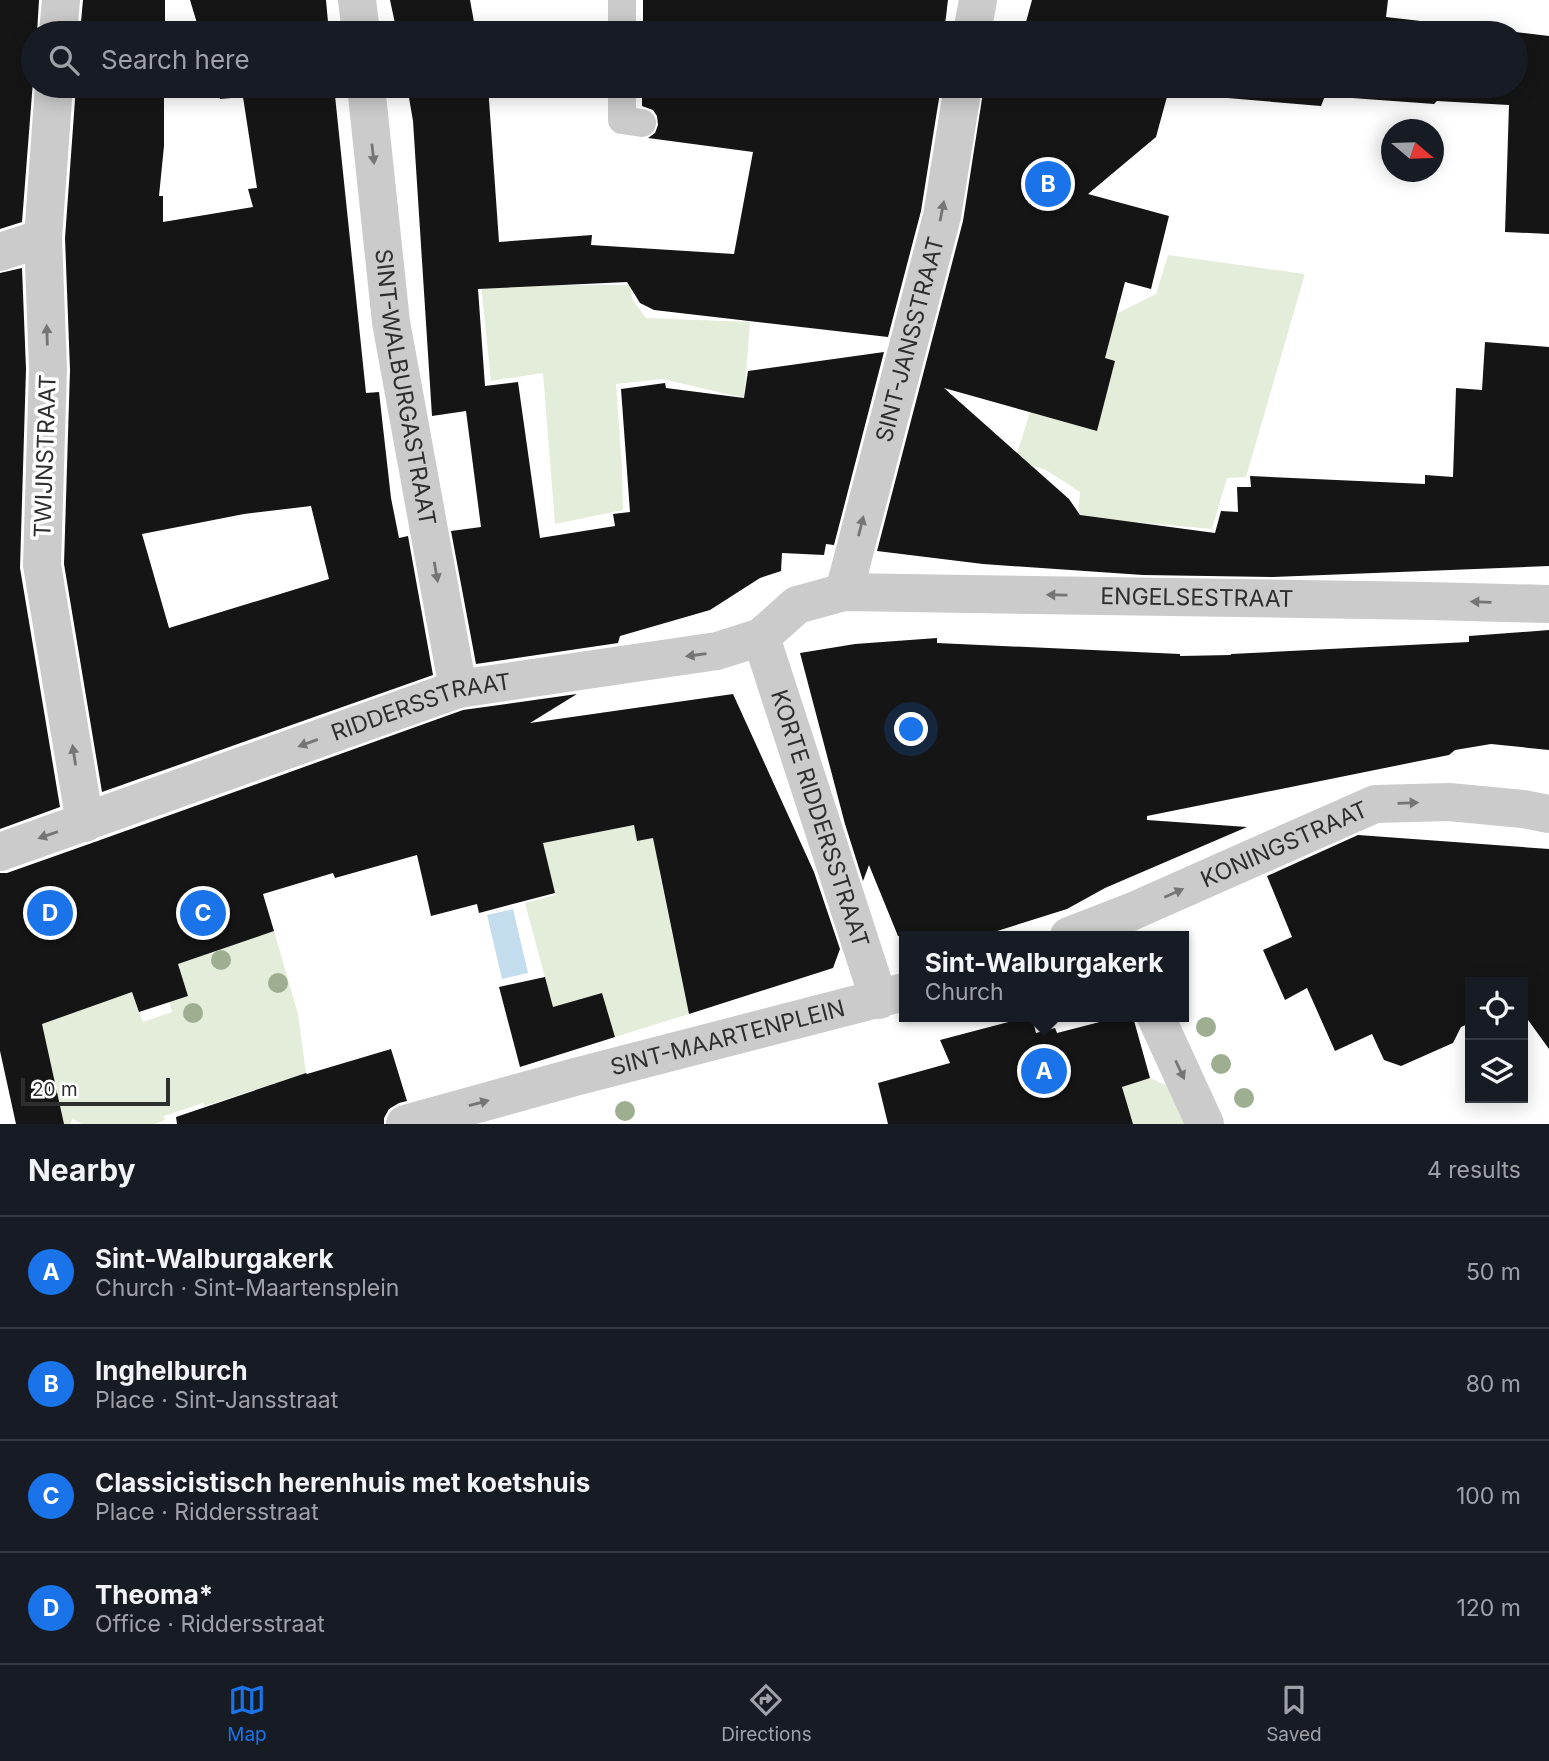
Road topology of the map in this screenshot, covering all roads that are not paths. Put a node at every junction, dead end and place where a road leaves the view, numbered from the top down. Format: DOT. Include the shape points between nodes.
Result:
graph roads {
  1 [pos="61,0"];
  2 [pos="357,0"];
  3 [pos="622,0"];
  4 [pos="978,0"];
  5 [pos="59,21"];
  6 [pos="360,21"];
  7 [pos="622,21"];
  8 [pos="974,21"];
  9 [pos="53,98"];
  10 [pos="367,98"];
  11 [pos="622,98"];
  12 [pos="960,98"];
  13 [pos="642,123"];
  14 [pos="43,237"];
  15 [pos="0,251"];
  16 [pos="844,592"];
  17 [pos="1549,604"];
  18 [pos="761,638"];
  19 [pos="458,689"];
  20 [pos="1549,814"];
  21 [pos="85,822"];
  22 [pos="0,852"];
  23 [pos="1115,928"];
  24 [pos="1098,931"];
  25 [pos="892,996"];
  26 [pos="1158,1022"];
  27 [pos="405,1124"];
  28 [pos="1205,1124"];
  1 -- 5 [label="street"];
  2 -- 6 [label="street"];
  3 -- 7 [label="lane"];
  4 -- 8 [label="street"];
  9 -- 14 [label="street, TWIJNSTRAAT"];
  10 -- 19 [label="street, SINT-WALBURGASTRAAT, one-way" via="391,322"];
  11 -- 13 [label="lane" via="622,120"];
  16 -- 12 [label="street, SINT-JANSSTRAAT, one-way" via="942,216 937,168"];
  14 -- 15 [label="street"];
  21 -- 14 [label="street, TWIJNSTRAAT, one-way" via="42,565 48,369"];
  17 -- 16 [label="street, ENGELSESTRAAT, one-way"];
  16 -- 18 [label="street, RIDDERSSTRAAT" via="797,604"];
  18 -- 19 [label="street, RIDDERSSTRAAT, one-way" via="717,651"];
  18 -- 25 [label="street, KORTE RIDDERSSTRAAT"];
  19 -- 21 [label="street, RIDDERSSTRAAT, one-way"];
  23 -- 20 [label="street, KONINGSTRAAT, one-way" via="1375,804 1449,802"];
  21 -- 22 [label="street, RIDDERSSTRAAT, one-way"];
  23 -- 24 [label="street, KONINGSTRAAT"];
  27 -- 25 [label="street, SINT-MAARTENPLEIN, one-way"];
  26 -- 28 [label="street, one-way"];
}
